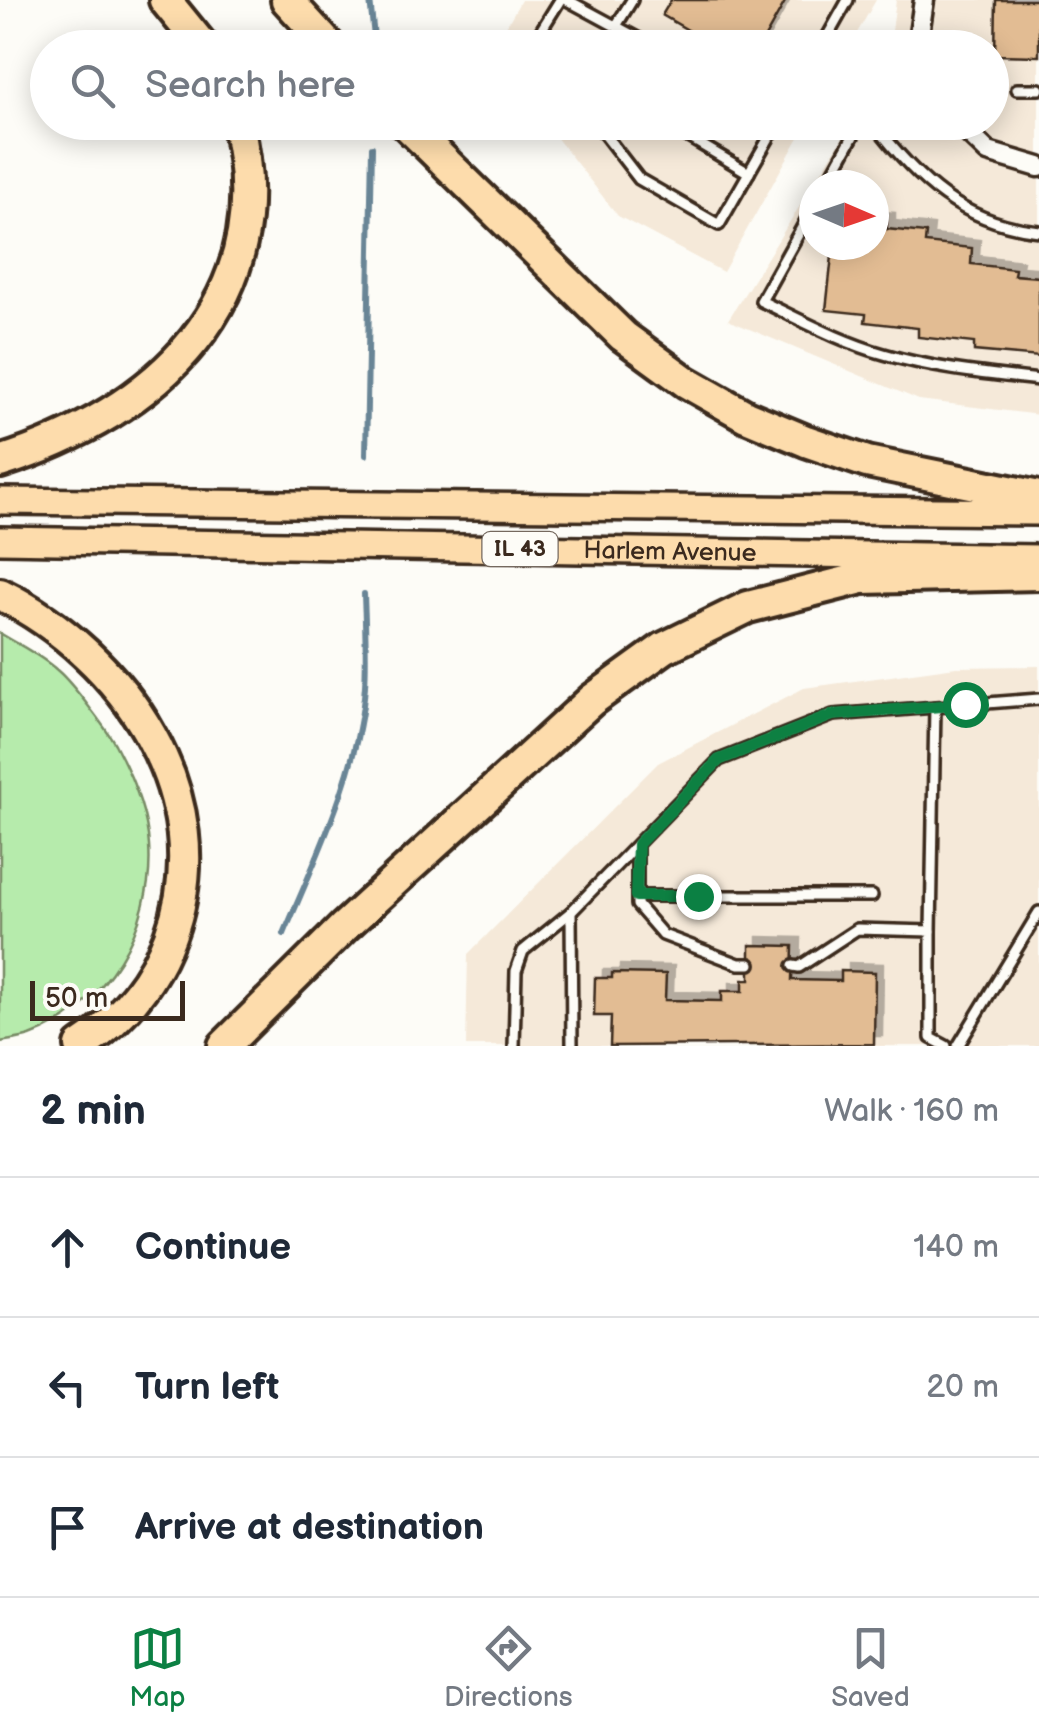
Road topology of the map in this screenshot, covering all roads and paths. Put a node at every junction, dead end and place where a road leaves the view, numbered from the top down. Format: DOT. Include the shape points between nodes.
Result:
graph roads {
  1 [pos="164,0"];
  2 [pos="287,0"];
  3 [pos="564,0"];
  4 [pos="632,0"];
  5 [pos="848,0"];
  6 [pos="924,0"];
  7 [pos="616,26"];
  8 [pos="189,30"];
  9 [pos="314,30"];
  10 [pos="543,30"];
  11 [pos="623,30"];
  12 [pos="831,30"];
  13 [pos="920,30"];
  14 [pos="1017,88"];
  15 [pos="1039,89"];
  16 [pos="240,140"];
  17 [pos="422,140"];
  18 [pos="609,140"];
  19 [pos="693,140"];
  20 [pos="768,140"];
  21 [pos="851,140"];
  22 [pos="887,140"];
  23 [pos="976,140"];
  24 [pos="1039,167"];
  25 [pos="834,170"];
  26 [pos="749,173"];
  27 [pos="1039,232"];
  28 [pos="799,233"];
  29 [pos="1039,380"];
  30 [pos="0,462"];
  31 [pos="1039,497"];
  32 [pos="0,501"];
  33 [pos="1039,512"];
  34 [pos="0,540"];
  35 [pos="1039,558"];
  36 [pos="1039,574"];
  37 [pos="0,594"];
  38 [pos="1039,699"];
  39 [pos="934,707"];
  40 [pos="638,844"];
  41 [pos="636,896"];
  42 [pos="872,896"];
  43 [pos="571,912"];
  44 [pos="1039,912"];
  45 [pos="931,930"];
  46 [pos="750,964"];
  47 [pos="793,966"];
  48 [pos="81,1046"];
  49 [pos="224,1046"];
  50 [pos="514,1046"];
  51 [pos="572,1046"];
  52 [pos="946,1046"];
  53 [pos="958,1046"];
  1 -- 8 [label="highway"];
  2 -- 9 [label="highway"];
  3 -- 7 [label="lane"];
  3 -- 10 [label="lane"];
  4 -- 7 [label="lane"];
  5 -- 12 [label="lane"];
  6 -- 13 [label="street"];
  7 -- 11 [label="lane"];
  14 -- 15 [label="lane"];
  16 -- 30 [label="highway" via="242,233 226,288 198,336 160,378 115,412 46,448"];
  17 -- 31 [label="highway" via="623,336 686,382 806,442 868,462"];
  18 -- 26 [label="lane" via="639,179 719,224"];
  19 -- 26 [label="lane"];
  20 -- 26 [label="lane"];
  21 -- 25 [label="lane"];
  22 -- 27 [label="lane" via="963,211"];
  23 -- 24 [label="street" via="988,152"];
  28 -- 29 [label="lane" via="761,301 884,354"];
  32 -- 33 [label="main road, Harlem Avenue / IL 43"];
  34 -- 35 [label="main road, Harlem Avenue / IL 43"];
  36 -- 49 [label="highway" via="862,578 748,607 664,648 592,700"];
  37 -- 48 [label="highway" via="51,622 116,683 160,752 182,820 183,882 161,958 120,1016"];
  38 -- 39 [label="lane"];
  39 -- 40 [label="lane" via="833,715 719,760"];
  39 -- 45 [label="lane"];
  40 -- 41 [label="lane"];
  40 -- 43 [label="lane"];
  41 -- 42 [label="lane"];
  41 -- 46 [label="lane" via="663,935"];
  43 -- 50 [label="lane" via="523,951 516,971"];
  43 -- 51 [label="lane"];
  44 -- 53 [label="lane"];
  45 -- 47 [label="lane" via="857,929"];
  45 -- 52 [label="lane" via="930,1038"];
}
